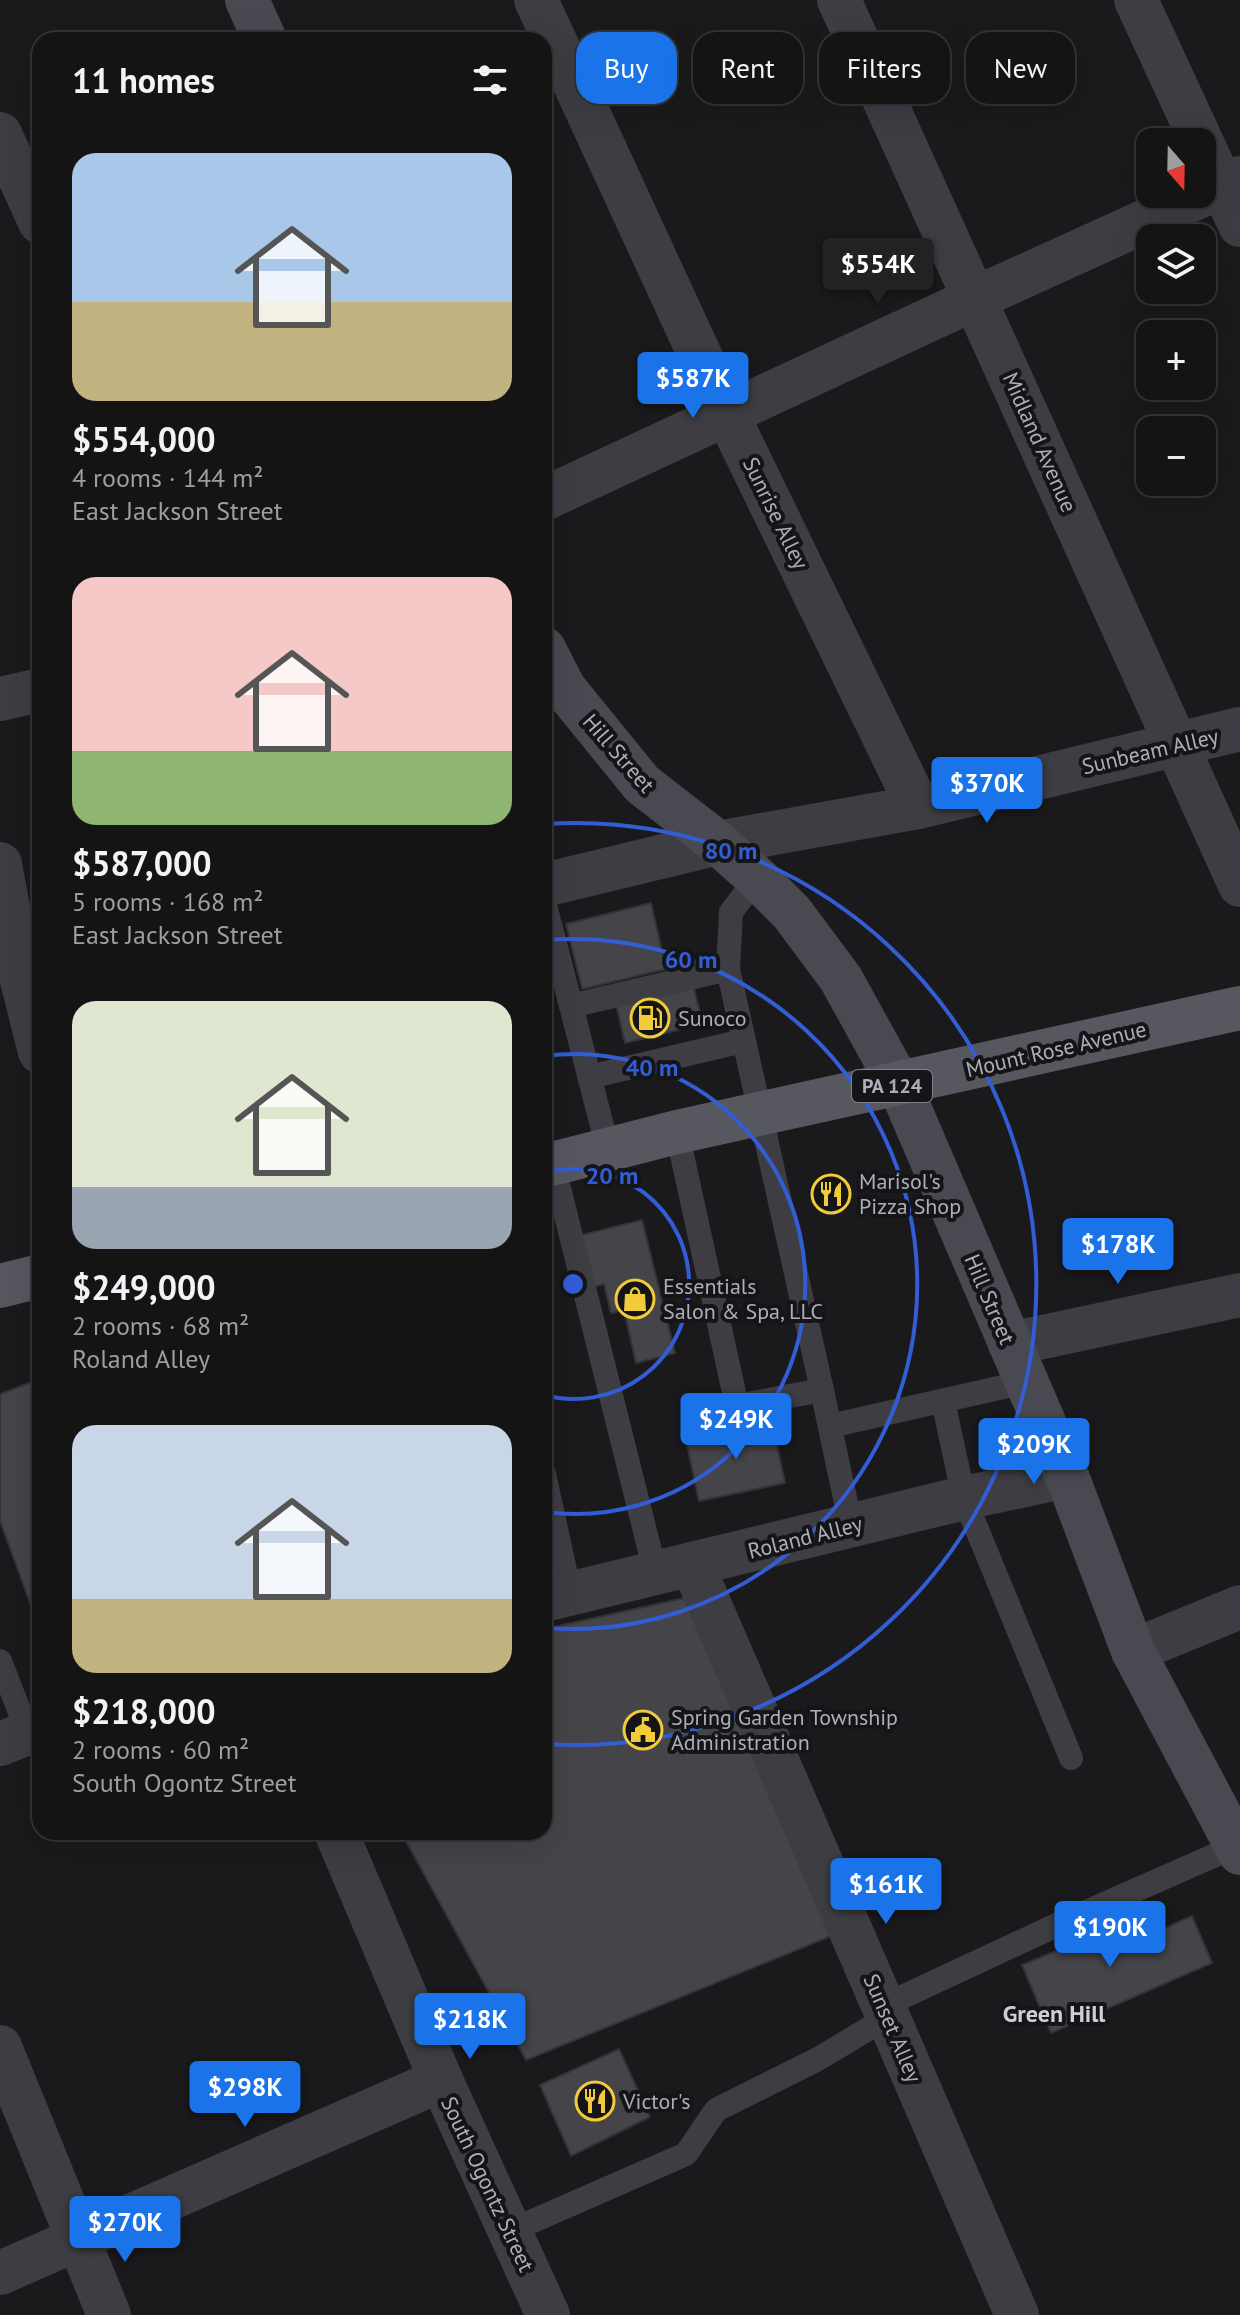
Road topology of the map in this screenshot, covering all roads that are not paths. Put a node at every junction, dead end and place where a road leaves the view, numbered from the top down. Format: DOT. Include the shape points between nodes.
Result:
graph roads {
  1 [pos="247,0"];
  2 [pos="536,0"];
  3 [pos="839,0"];
  4 [pos="1136,0"];
  5 [pos="261,32"];
  6 [pos="551,32"];
  7 [pos="552,35"];
  8 [pos="0,134"];
  9 [pos="1231,182"];
  10 [pos="32,204"];
  11 [pos="1240,225"];
  12 [pos="976,298"];
  13 [pos="727,414"];
  14 [pos="552,495"];
  15 [pos="552,665"];
  16 [pos="32,692"];
  17 [pos="0,699"];
  18 [pos="1240,729"];
  19 [pos="1174,744"];
  20 [pos="918,807"];
  21 [pos="718,843"];
  22 [pos="0,864"];
  23 [pos="757,878"];
  24 [pos="552,883"];
  25 [pos="1240,885"];
  26 [pos="552,932"];
  27 [pos="20,968"];
  28 [pos="728,969"];
  29 [pos="571,1006"];
  30 [pos="1240,1008"];
  31 [pos="32,1018"];
  32 [pos="743,1041"];
  33 [pos="589,1077"];
  34 [pos="899,1084"];
  35 [pos="761,1113"];
  36 [pos="677,1132"];
  37 [pos="608,1149"];
  38 [pos="552,1164"];
  39 [pos="552,1175"];
  40 [pos="32,1278"];
  41 [pos="0,1286"];
  42 [pos="1240,1295"];
  43 [pos="1018,1363"];
  44 [pos="822,1390"];
  45 [pos="943,1401"];
  46 [pos="830,1426"];
  47 [pos="1067,1476"];
  48 [pos="964,1498"];
  49 [pos="851,1526"];
  50 [pos="552,1549"];
  51 [pos="673,1568"];
  52 [pos="557,1596"];
  53 [pos="1240,1607"];
  54 [pos="1133,1651"];
  55 [pos="0,1661"];
  56 [pos="23,1735"];
  57 [pos="1071,1758"];
  58 [pos="339,1840"];
  59 [pos="1238,1850"];
  60 [pos="886,2012"];
  61 [pos="0,2047"];
  62 [pos="441,2080"];
  63 [pos="510,2231"];
  64 [pos="77,2240"];
  65 [pos="0,2273"];
  66 [pos="109,2315"];
  67 [pos="548,2315"];
  68 [pos="1017,2315"];
  1 -- 5 [label="main road"];
  2 -- 6 [label="street, Sunrise Alley"];
  3 -- 12 [label="street, Midland Avenue"];
  4 -- 9 [label="street"];
  7 -- 13 [label="street, Sunrise Alley"];
  8 -- 10 [label="street"];
  9 -- 11 [label="street"];
  9 -- 12 [label="street"];
  12 -- 13 [label="street"];
  12 -- 19 [label="street, Midland Avenue"];
  13 -- 14 [label="street"];
  13 -- 20 [label="street, Sunrise Alley"];
  15 -- 21 [label="main road, Hill Street" via="564,688 642,784"];
  16 -- 17 [label="street"];
  18 -- 19 [label="street, Sunbeam Alley"];
  19 -- 20 [label="street, Sunbeam Alley"];
  19 -- 25 [label="street, Midland Avenue"];
  20 -- 21 [label="street, Sunbeam Alley"];
  21 -- 23 [label="main road, Hill Street"];
  21 -- 24 [label="street, Sunbeam Alley"];
  22 -- 27 [label="street"];
  23 -- 28 [label="lane" via="731,912"];
  23 -- 34 [label="main road, Hill Street" via="792,913 841,979"];
  26 -- 29 [label="lane"];
  27 -- 31 [label="street"];
  28 -- 29 [label="lane"];
  28 -- 32 [label="lane"];
  29 -- 33 [label="lane"];
  30 -- 34 [label="main road, Mount Rose Avenue / PA 124"];
  32 -- 33 [label="lane"];
  32 -- 35 [label="lane"];
  33 -- 37 [label="lane"];
  34 -- 35 [label="main road, Mount Rose Avenue / PA 124"];
  34 -- 43 [label="main road, Hill Street"];
  35 -- 36 [label="main road, Mount Rose Avenue / PA 124"];
  35 -- 44 [label="lane"];
  36 -- 37 [label="main road, Mount Rose Avenue / PA 124"];
  36 -- 44 [label="lane" via="737,1406"];
  37 -- 38 [label="main road, Mount Rose Avenue / PA 124"];
  39 -- 51 [label="lane"];
  40 -- 41 [label="main road"];
  42 -- 43 [label="street"];
  43 -- 45 [label="lane"];
  43 -- 47 [label="main road, Hill Street"];
  44 -- 46 [label="lane"];
  45 -- 46 [label="lane"];
  45 -- 48 [label="lane"];
  46 -- 49 [label="lane"];
  47 -- 48 [label="street, Roland Alley"];
  47 -- 54 [label="main road, Hill Street"];
  48 -- 49 [label="street, Roland Alley"];
  48 -- 57 [label="lane"];
  49 -- 51 [label="street, Roland Alley"];
  50 -- 52 [label="lane"];
  51 -- 52 [label="street, Roland Alley"];
  51 -- 60 [label="street, Sunset Alley"];
  53 -- 54 [label="street"];
  54 -- 59 [label="main road, Hill Street"];
  55 -- 56 [label="lane"];
  58 -- 62 [label="street, South Ogontz Street"];
  59 -- 60 [label="lane" via="1059,1924"];
  60 -- 63 [label="lane" via="818,2059 716,2110 686,2154"];
  60 -- 68 [label="street, Sunset Alley"];
  61 -- 64 [label="street"];
  62 -- 63 [label="street, South Ogontz Street"];
  62 -- 64 [label="street"];
  63 -- 67 [label="street, South Ogontz Street"];
  64 -- 65 [label="street"];
  64 -- 66 [label="street"];
}
